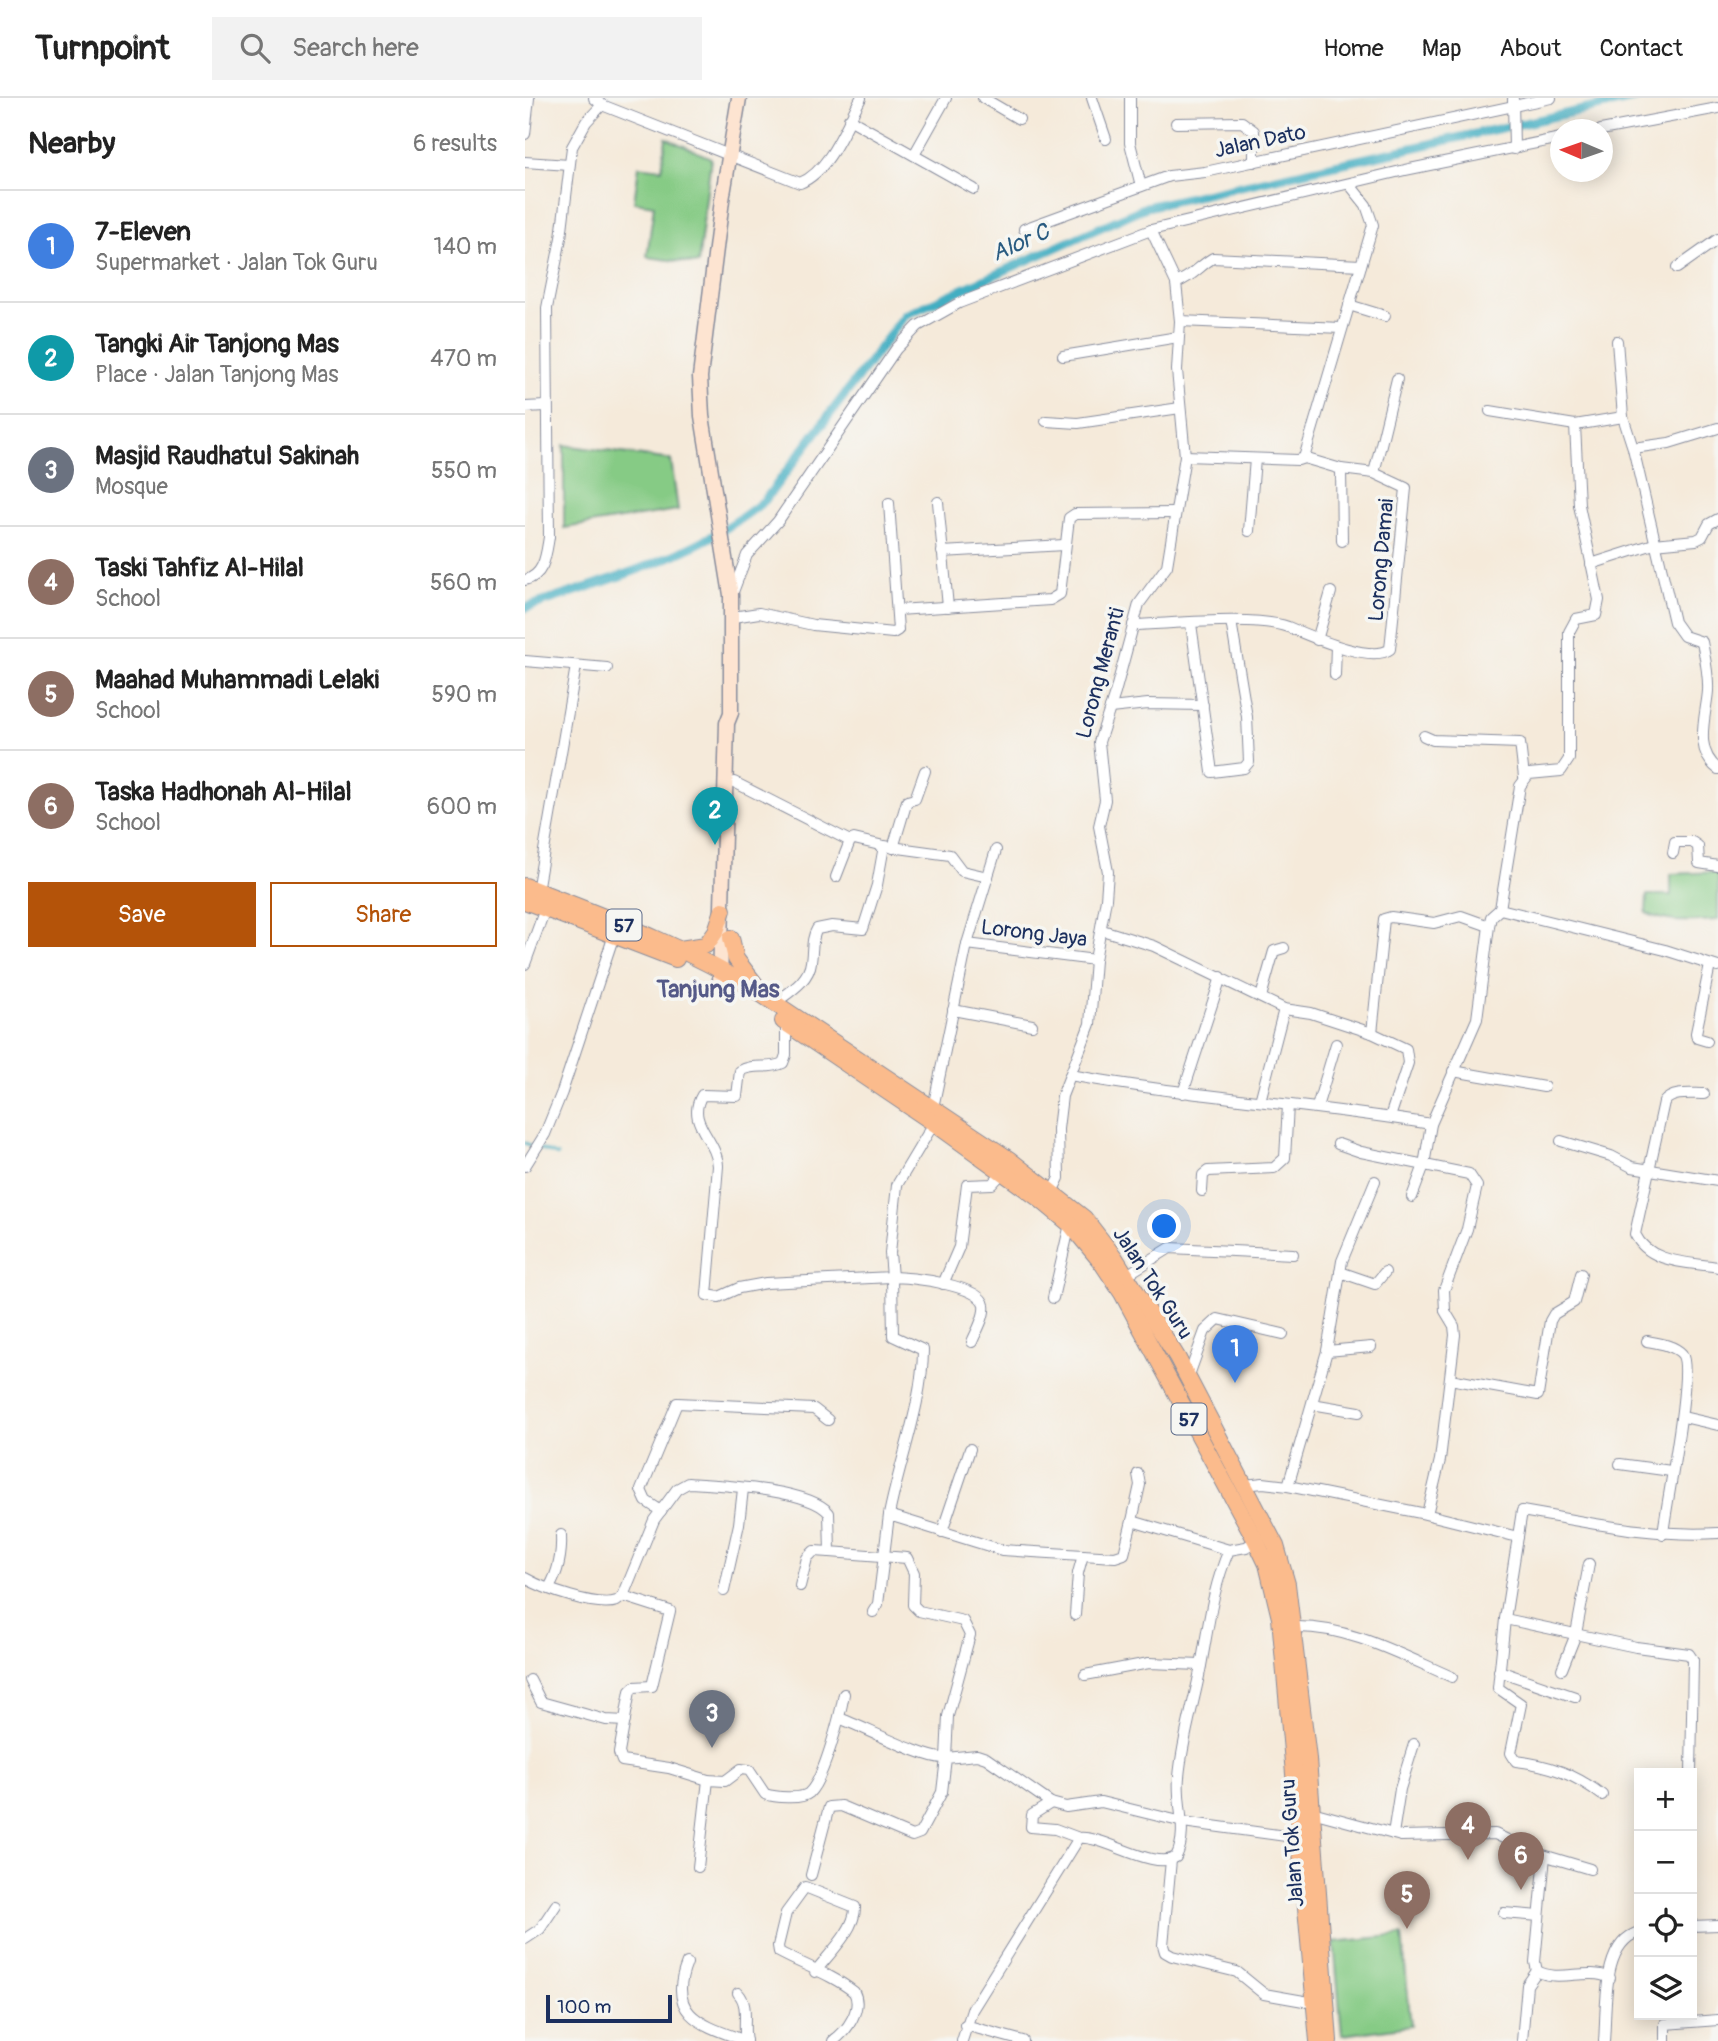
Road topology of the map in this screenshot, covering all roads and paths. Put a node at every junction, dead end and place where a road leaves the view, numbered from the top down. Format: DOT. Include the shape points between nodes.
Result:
graph roads {
  1 [pos="529,98"];
  2 [pos="739,98"];
  3 [pos="861,98"];
  4 [pos="946,98"];
  5 [pos="983,98"];
  6 [pos="1092,98"];
  7 [pos="1130,98"];
  8 [pos="1551,98"];
  9 [pos="598,102"];
  10 [pos="1513,103"];
  11 [pos="1718,108"];
  12 [pos="849,119"];
  13 [pos="1019,119"];
  14 [pos="1176,123"];
  15 [pos="1613,128"];
  16 [pos="525,134"];
  17 [pos="1106,139"];
  18 [pos="1550,140"];
  19 [pos="1514,146"];
  20 [pos="729,153"];
  21 [pos="914,155"];
  22 [pos="525,162"];
  23 [pos="1254,162"];
  24 [pos="569,165"];
  25 [pos="1350,185"];
  26 [pos="1141,186"];
  27 [pos="974,188"];
  28 [pos="1024,229"];
  29 [pos="1151,230"];
  30 [pos="1718,239"];
  31 [pos="1361,265"];
  32 [pos="1677,268"];
  33 [pos="1176,283"];
  34 [pos="1349,305"];
  35 [pos="1385,316"];
  36 [pos="1180,321"];
  37 [pos="1341,328"];
  38 [pos="1178,337"];
  39 [pos="1617,341"];
  40 [pos="1063,355"];
  41 [pos="1397,379"];
  42 [pos="546,406"];
  43 [pos="525,407"];
  44 [pos="1180,408"];
  45 [pos="1490,411"];
  46 [pos="1623,417"];
  47 [pos="1046,421"];
  48 [pos="1574,425"];
  49 [pos="1718,428"];
  50 [pos="1633,448"];
  51 [pos="1185,456"];
  52 [pos="1304,458"];
  53 [pos="1255,459"];
  54 [pos="1341,469"];
  55 [pos="1374,473"];
  56 [pos="939,502"];
  57 [pos="889,503"];
  58 [pos="1174,513"];
  59 [pos="1718,519"];
  60 [pos="1249,531"];
  61 [pos="1342,541"];
  62 [pos="1654,544"];
  63 [pos="1064,545"];
  64 [pos="942,552"];
  65 [pos="1591,564"];
  66 [pos="525,580"];
  67 [pos="1331,592"];
  68 [pos="731,596"];
  69 [pos="948,607"];
  70 [pos="898,610"];
  71 [pos="733,617"];
  72 [pos="1231,621"];
  73 [pos="1191,624"];
  74 [pos="1133,625"];
  75 [pos="1317,640"];
  76 [pos="1336,646"];
  77 [pos="525,661"];
  78 [pos="576,666"];
  79 [pos="607,667"];
  80 [pos="1335,674"];
  81 [pos="1203,705"];
  82 [pos="1110,708"];
  83 [pos="730,713"];
  84 [pos="1424,736"];
  85 [pos="1718,769"];
  86 [pos="925,771"];
  87 [pos="1524,777"];
  88 [pos="734,782"];
  89 [pos="850,841"];
  90 [pos="889,847"];
  91 [pos="996,849"];
  92 [pos="1673,853"];
  93 [pos="1718,866"];
  94 [pos="836,877"];
  95 [pos="988,877"];
  96 [pos="529,892"];
  97 [pos="545,909"];
  98 [pos="1500,909"];
  99 [pos="723,910"];
  100 [pos="1489,926"];
  101 [pos="1102,930"];
  102 [pos="614,935"];
  103 [pos="731,938"];
  104 [pos="967,944"];
  105 [pos="1284,948"];
  106 [pos="678,949"];
  107 [pos="1095,960"];
  108 [pos="525,964"];
  109 [pos="1714,966"];
  110 [pos="1221,976"];
  111 [pos="725,978"];
  112 [pos="758,992"];
  113 [pos="1261,997"];
  114 [pos="775,1003"];
  115 [pos="1284,1009"];
  116 [pos="953,1010"];
  117 [pos="786,1023"];
  118 [pos="1032,1025"];
  119 [pos="1372,1033"];
  120 [pos="1707,1041"];
  121 [pos="1336,1044"];
  122 [pos="1453,1071"];
  123 [pos="1070,1075"];
  124 [pos="1544,1087"];
  125 [pos="1183,1093"];
  126 [pos="1704,1094"];
  127 [pos="1260,1101"];
  128 [pos="1288,1105"];
  129 [pos="1317,1107"];
  130 [pos="933,1115"];
  131 [pos="1390,1117"];
  132 [pos="1431,1124"];
  133 [pos="1561,1141"];
  134 [pos="1338,1144"];
  135 [pos="528,1160"];
  136 [pos="1424,1165"];
  137 [pos="1648,1171"];
  138 [pos="1003,1172"];
  139 [pos="1375,1181"];
  140 [pos="1718,1181"];
  141 [pos="1202,1191"];
  142 [pos="1051,1194"];
  143 [pos="1412,1197"];
  144 [pos="1070,1224"];
  145 [pos="1293,1254"];
  146 [pos="1718,1267"];
  147 [pos="1340,1272"];
  148 [pos="1385,1272"];
  149 [pos="1581,1275"];
  150 [pos="1125,1276"];
  151 [pos="892,1277"];
  152 [pos="943,1284"];
  153 [pos="1053,1298"];
  154 [pos="1283,1334"];
  155 [pos="1647,1341"];
  156 [pos="972,1342"];
  157 [pos="1371,1348"];
  158 [pos="1327,1351"];
  159 [pos="1187,1378"];
  160 [pos="1450,1379"];
  161 [pos="1312,1404"];
  162 [pos="1202,1406"];
  163 [pos="1359,1412"];
  164 [pos="1187,1415"];
  165 [pos="1683,1417"];
  166 [pos="828,1420"];
  167 [pos="1718,1425"];
  168 [pos="970,1449"];
  169 [pos="1620,1464"];
  170 [pos="1671,1471"];
  171 [pos="1138,1474"];
  172 [pos="1244,1485"];
  173 [pos="1288,1486"];
  174 [pos="743,1489"];
  175 [pos="661,1511"];
  176 [pos="1427,1514"];
  177 [pos="889,1515"];
  178 [pos="1132,1521"];
  179 [pos="942,1532"];
  180 [pos="1718,1533"];
  181 [pos="1663,1534"];
  182 [pos="561,1535"];
  183 [pos="1518,1537"];
  184 [pos="1256,1541"];
  185 [pos="1229,1550"];
  186 [pos="830,1552"];
  187 [pos="883,1555"];
  188 [pos="1083,1555"];
  189 [pos="1589,1564"];
  190 [pos="525,1578"];
  191 [pos="800,1586"];
  192 [pos="549,1588"];
  193 [pos="724,1591"];
  194 [pos="623,1596"];
  195 [pos="873,1612"];
  196 [pos="1075,1615"];
  197 [pos="1505,1619"];
  198 [pos="1293,1627"];
  199 [pos="1576,1634"];
  200 [pos="1201,1665"];
  201 [pos="1562,1668"];
  202 [pos="1499,1671"];
  203 [pos="1085,1675"];
  204 [pos="1452,1677"];
  205 [pos="530,1680"];
  206 [pos="844,1694"];
  207 [pos="1575,1697"];
  208 [pos="839,1718"];
  209 [pos="625,1721"];
  210 [pos="1414,1744"];
  211 [pos="946,1758"];
  212 [pos="1691,1768"];
  213 [pos="708,1780"];
  214 [pos="1602,1795"];
  215 [pos="1051,1802"];
  216 [pos="1305,1812"];
  217 [pos="1183,1822"];
  218 [pos="1393,1834"];
  219 [pos="1079,1838"];
  220 [pos="1300,1838"];
  221 [pos="1545,1856"];
  222 [pos="1171,1860"];
  223 [pos="698,1867"];
  224 [pos="1590,1870"];
  225 [pos="811,1875"];
  226 [pos="556,1905"];
  227 [pos="1504,1913"];
  228 [pos="1539,1916"];
  229 [pos="1718,1925"];
  230 [pos="1697,1926"];
  231 [pos="1634,1934"];
  232 [pos="525,1939"];
  233 [pos="687,1963"];
  234 [pos="1537,1971"];
  235 [pos="815,1972"];
  236 [pos="1610,1978"];
  237 [pos="738,1993"];
  238 [pos="1315,2003"];
  239 [pos="1664,2020"];
  240 [pos="1697,2020"];
  241 [pos="1718,2020"];
  242 [pos="965,2025"];
  243 [pos="746,2041"];
  244 [pos="833,2041"];
  245 [pos="962,2041"];
  246 [pos="1023,2041"];
  247 [pos="1318,2041"];
  248 [pos="1329,2041"];
  249 [pos="1523,2041"];
  250 [pos="1604,2041"];
  251 [pos="1665,2041"];
  1 -- 16 [label="street"];
  2 -- 20 [label="main road"];
  3 -- 12 [label="street"];
  4 -- 21 [label="street"];
  5 -- 13 [label="street"];
  6 -- 17 [label="street"];
  7 -- 26 [label="street" via="1130,144"];
  8 -- 10 [label="street, Jalan Dato"];
  9 -- 20 [label="street"];
  9 -- 24 [label="street" via="578,133"];
  10 -- 19 [label="street"];
  10 -- 23 [label="street, Jalan Dato"];
  11 -- 15 [label="street"];
  12 -- 20 [label="street" via="813,178 800,183"];
  12 -- 21 [label="street"];
  14 -- 23 [label="street" via="1242,122 1254,131"];
  18 -- 19 [label="street"];
  19 -- 25 [label="street"];
  20 -- 68 [label="main road" via="700,377"];
  21 -- 27 [label="street"];
  22 -- 24 [label="street"];
  23 -- 26 [label="street, Jalan Dato" via="1169,176"];
  24 -- 42 [label="street" via="547,308"];
  25 -- 29 [label="street"];
  25 -- 31 [label="street" via="1366,205 1373,225"];
  26 -- 28 [label="street, Jalan Dato"];
  29 -- 33 [label="street, Lorong Meranti"];
  29 -- 68 [label="street" via="977,294 918,326 896,349 778,521 755,543"];
  30 -- 32 [label="street"];
  31 -- 33 [label="street" via="1213,258 1198,273"];
  31 -- 34 [label="street"];
  33 -- 36 [label="street, Lorong Meranti"];
  34 -- 35 [label="street"];
  34 -- 37 [label="street"];
  36 -- 37 [label="street"];
  36 -- 38 [label="street, Lorong Meranti"];
  37 -- 52 [label="street"];
  38 -- 40 [label="street"];
  38 -- 44 [label="street, Lorong Meranti"];
  39 -- 46 [label="street"];
  41 -- 55 [label="street"];
  42 -- 43 [label="street"];
  42 -- 66 [label="street" via="549,537 544,564"];
  44 -- 47 [label="street" via="1078,424"];
  44 -- 51 [label="street, Lorong Meranti"];
  45 -- 48 [label="street"];
  46 -- 48 [label="street"];
  46 -- 50 [label="street"];
  48 -- 65 [label="street" via="1579,505"];
  49 -- 50 [label="street"];
  50 -- 62 [label="street"];
  51 -- 53 [label="street, Lorong Damai"];
  51 -- 58 [label="street, Lorong Meranti"];
  52 -- 53 [label="street, Lorong Damai"];
  52 -- 54 [label="street, Lorong Damai"];
  53 -- 60 [label="street"];
  54 -- 55 [label="street, Lorong Damai"];
  54 -- 61 [label="street"];
  55 -- 76 [label="street, Lorong Damai" via="1401,483 1407,495 1392,642 1385,653"];
  56 -- 64 [label="street"];
  57 -- 70 [label="street"];
  58 -- 63 [label="street" via="1075,514 1066,526"];
  58 -- 74 [label="street, Lorong Meranti" via="1167,566 1139,604"];
  59 -- 62 [label="street" via="1696,540"];
  62 -- 65 [label="street"];
  62 -- 85 [label="street" via="1674,622 1684,636 1702,642 1708,685 1703,738 1705,752"];
  63 -- 64 [label="street"];
  63 -- 69 [label="street" via="1056,598"];
  64 -- 69 [label="street"];
  65 -- 87 [label="street" via="1596,615 1576,619 1569,632 1569,759 1562,771"];
  67 -- 75 [label="street"];
  68 -- 71 [label="main road"];
  69 -- 70 [label="street"];
  70 -- 71 [label="street" via="898,630 893,633 813,625 759,613"];
  71 -- 83 [label="main road"];
  72 -- 73 [label="street, Lorong Damai"];
  72 -- 75 [label="street, Lorong Damai" via="1285,626"];
  72 -- 81 [label="street" via="1247,717 1249,762 1244,768 1212,772"];
  73 -- 74 [label="street, Lorong Damai"];
  73 -- 81 [label="street"];
  74 -- 82 [label="street, Lorong Meranti"];
  75 -- 76 [label="street, Lorong Damai"];
  76 -- 80 [label="street"];
  77 -- 78 [label="street"];
  78 -- 79 [label="street"];
  78 -- 96 [label="street"];
  81 -- 82 [label="street"];
  82 -- 101 [label="street, Lorong Meranti" via="1098,755 1105,800 1101,842 1108,872"];
  83 -- 88 [label="main road"];
  83 -- 99 [label="main road"];
  84 -- 87 [label="street" via="1520,743"];
  86 -- 90 [label="street"];
  87 -- 98 [label="street"];
  88 -- 89 [label="street"];
  88 -- 103 [label="main road"];
  89 -- 90 [label="street" via="859,838"];
  89 -- 94 [label="street"];
  90 -- 95 [label="street" via="950,855 962,871"];
  90 -- 114 [label="street" via="863,929 817,929 805,976"];
  91 -- 95 [label="street"];
  92 -- 93 [label="street" via="1675,842 1692,842 1698,846 1699,863"];
  95 -- 104 [label="street"];
  96 -- 97 [label="main road, Jalan Tok Guru / 57"];
  96 -- 106 [label="main road, Jalan Tok Guru / 57"];
  97 -- 102 [label="main road, Jalan Tok Guru / 57"];
  97 -- 108 [label="street"];
  98 -- 100 [label="street"];
  98 -- 109 [label="street"];
  99 -- 106 [label="main road" via="706,945"];
  99 -- 111 [label="main road"];
  100 -- 119 [label="street" via="1461,916 1434,923 1384,919"];
  100 -- 122 [label="street" via="1477,1019"];
  101 -- 107 [label="street, Lorong Meranti"];
  101 -- 110 [label="street" via="1154,946"];
  102 -- 111 [label="main road, Jalan Tok Guru / 57"];
  102 -- 135 [label="street" via="545,1134"];
  103 -- 111 [label="main road"];
  103 -- 112 [label="main road" via="736,959"];
  104 -- 107 [label="street, Lorong Jaya"];
  104 -- 116 [label="street"];
  105 -- 113 [label="street" via="1274,951 1269,961"];
  106 -- 111 [label="main road, Jalan Tok Guru / 57"];
  107 -- 123 [label="street, Lorong Meranti" via="1090,1024"];
  109 -- 120 [label="street" via="1696,1033"];
  110 -- 113 [label="street"];
  110 -- 125 [label="street"];
  111 -- 112 [label="main road, Jalan Tok Guru / 57"];
  111 -- 117 [label="main road, Jalan Tok Guru / 57"];
  112 -- 114 [label="main road, Jalan Tok Guru / 57"];
  113 -- 115 [label="street"];
  114 -- 130 [label="main road, Jalan Tok Guru / 57"];
  115 -- 119 [label="street"];
  115 -- 127 [label="street"];
  116 -- 118 [label="street"];
  116 -- 130 [label="street"];
  117 -- 130 [label="main road, Jalan Tok Guru / 57"];
  117 -- 151 [label="street" via="783,1063 740,1071 737,1096 709,1093 699,1100 698,1123 714,1145 719,1166 707,1294 719,1297 739,1287 767,1283"];
  119 -- 131 [label="street" via="1406,1048 1409,1055"];
  121 -- 129 [label="street"];
  122 -- 124 [label="street"];
  122 -- 132 [label="street"];
  123 -- 125 [label="street"];
  123 -- 142 [label="street, Lorong Meranti" via="1059,1110 1059,1178"];
  125 -- 127 [label="street"];
  126 -- 137 [label="street" via="1678,1094 1664,1101"];
  127 -- 128 [label="street"];
  128 -- 129 [label="street"];
  128 -- 141 [label="street" via="1285,1158 1280,1164 1208,1171 1203,1175"];
  129 -- 131 [label="street"];
  130 -- 138 [label="main road, Jalan Tok Guru / 57"];
  130 -- 142 [label="main road, Jalan Tok Guru / 57" via="1010,1160"];
  130 -- 151 [label="street" via="897,1185"];
  131 -- 132 [label="street"];
  132 -- 136 [label="street"];
  133 -- 137 [label="street"];
  134 -- 136 [label="street"];
  136 -- 143 [label="street"];
  136 -- 160 [label="street" via="1469,1174 1477,1186 1444,1290 1445,1311 1454,1326"];
  137 -- 140 [label="street"];
  137 -- 146 [label="street" via="1635,1234 1640,1245 1655,1255"];
  138 -- 144 [label="main road, Jalan Tok Guru / 57"];
  138 -- 152 [label="street" via="992,1184 967,1185 959,1247"];
  139 -- 147 [label="street"];
  142 -- 150 [label="main road, Jalan Tok Guru / 57" via="1084,1218"];
  144 -- 153 [label="street"];
  144 -- 164 [label="main road, Jalan Tok Guru / 57" via="1122,1293"];
  145 -- 150 [label="street" via="1170,1248"];
  147 -- 148 [label="street" via="1375,1284"];
  147 -- 158 [label="street"];
  149 -- 160 [label="street" via="1574,1302 1550,1321 1538,1395"];
  150 -- 159 [label="main road, Jalan Tok Guru / 57"];
  151 -- 152 [label="street"];
  151 -- 177 [label="street" via="893,1336 923,1350 923,1359"];
  152 -- 156 [label="street" via="963,1289 984,1303"];
  154 -- 159 [label="street" via="1219,1318 1205,1331"];
  155 -- 165 [label="street" via="1682,1354 1686,1365"];
  157 -- 158 [label="street"];
  158 -- 161 [label="street"];
  159 -- 162 [label="main road, Jalan Tok Guru / 57"];
  160 -- 176 [label="street" via="1440,1460"];
  161 -- 163 [label="street"];
  161 -- 173 [label="street"];
  162 -- 164 [label="main road"];
  162 -- 172 [label="main road, Jalan Tok Guru / 57"];
  164 -- 184 [label="main road, Jalan Tok Guru / 57"];
  165 -- 167 [label="street"];
  165 -- 170 [label="street"];
  166 -- 175 [label="street" via="814,1409 677,1403 641,1490 646,1501"];
  168 -- 179 [label="street"];
  169 -- 170 [label="street"];
  170 -- 181 [label="street"];
  171 -- 178 [label="street"];
  172 -- 173 [label="street"];
  172 -- 198 [label="main road, Jalan Tok Guru / 57" via="1276,1546"];
  173 -- 176 [label="street"];
  174 -- 175 [label="street" via="682,1484"];
  174 -- 186 [label="street" via="784,1494 825,1507"];
  174 -- 193 [label="street"];
  175 -- 194 [label="street" via="649,1529"];
  176 -- 183 [label="street"];
  177 -- 179 [label="street"];
  177 -- 187 [label="street"];
  178 -- 185 [label="street"];
  178 -- 188 [label="street" via="1124,1554"];
  179 -- 188 [label="street" via="1002,1550"];
  180 -- 181 [label="street"];
  181 -- 183 [label="street" via="1522,1511"];
  182 -- 192 [label="street" via="562,1553"];
  183 -- 197 [label="street"];
  184 -- 185 [label="street"];
  184 -- 216 [label="main road, Jalan Tok Guru / 57" via="1280,1618"];
  185 -- 200 [label="street" via="1211,1597"];
  186 -- 187 [label="street"];
  186 -- 191 [label="street" via="814,1552 807,1558"];
  187 -- 195 [label="street" via="878,1604"];
  187 -- 211 [label="street" via="907,1558 912,1564 912,1598 919,1611 956,1618 968,1626 970,1635 948,1716"];
  188 -- 196 [label="street"];
  189 -- 199 [label="street"];
  190 -- 192 [label="street"];
  192 -- 194 [label="street" via="603,1603"];
  194 -- 209 [label="street" via="670,1611 652,1686 630,1691"];
  197 -- 199 [label="street"];
  197 -- 202 [label="street"];
  198 -- 204 [label="street" via="1327,1628 1391,1649"];
  198 -- 216 [label="main road, Jalan Tok Guru / 57" via="1310,1780"];
  199 -- 201 [label="street"];
  199 -- 212 [label="street" via="1691,1656"];
  200 -- 203 [label="street" via="1149,1663"];
  200 -- 217 [label="street" via="1181,1755 1178,1795"];
  202 -- 207 [label="street"];
  202 -- 214 [label="street" via="1500,1692 1517,1700 1521,1710 1512,1758 1572,1774"];
  205 -- 209 [label="street" via="541,1702"];
  206 -- 208 [label="street"];
  208 -- 211 [label="street" via="925,1756"];
  208 -- 213 [label="street" via="826,1758 807,1794 765,1794 754,1774 743,1769 725,1781"];
  209 -- 213 [label="street" via="621,1761"];
  210 -- 218 [label="street"];
  211 -- 215 [label="street" via="986,1758"];
  211 -- 225 [label="street" via="942,1791 920,1833 912,1836 841,1806 829,1807"];
  213 -- 223 [label="street"];
  215 -- 217 [label="street" via="1066,1807 1101,1802"];
  215 -- 219 [label="street" via="1032,1815 1031,1826"];
  216 -- 218 [label="street"];
  216 -- 220 [label="main road, Jalan Tok Guru / 57"];
  216 -- 248 [label="main road, Jalan Tok Guru / 57"];
  217 -- 220 [label="street"];
  217 -- 222 [label="street" via="1179,1851"];
  218 -- 221 [label="street" via="1495,1834"];
  219 -- 222 [label="street"];
  219 -- 242 [label="street" via="1009,1946"];
  220 -- 238 [label="main road, Jalan Tok Guru / 57"];
  221 -- 224 [label="street"];
  221 -- 228 [label="street"];
  222 -- 238 [label="street" via="1165,1952 1237,1972 1264,1994"];
  226 -- 232 [label="street" via="540,1930"];
  227 -- 228 [label="street"];
  228 -- 234 [label="street"];
  229 -- 230 [label="street"];
  231 -- 236 [label="street" via="1618,1945"];
  233 -- 243 [label="street" via="681,1994 688,2015"];
  234 -- 236 [label="street" via="1545,1975 1595,1973"];
  234 -- 249 [label="street" via="1527,1985"];
  235 -- 235 [label="street" via="779,1952 778,1947 786,1913 805,1888 855,1907 846,1929"];
  235 -- 244 [label="street" via="847,1986 858,1999 849,2024"];
  236 -- 250 [label="street"];
  237 -- 243 [label="street" via="744,1999"];
  238 -- 247 [label="main road, Jalan Tok Guru / 57"];
  239 -- 251 [label="street"];
  240 -- 241 [label="street"];
  242 -- 245 [label="street"];
  242 -- 246 [label="street"];
}
